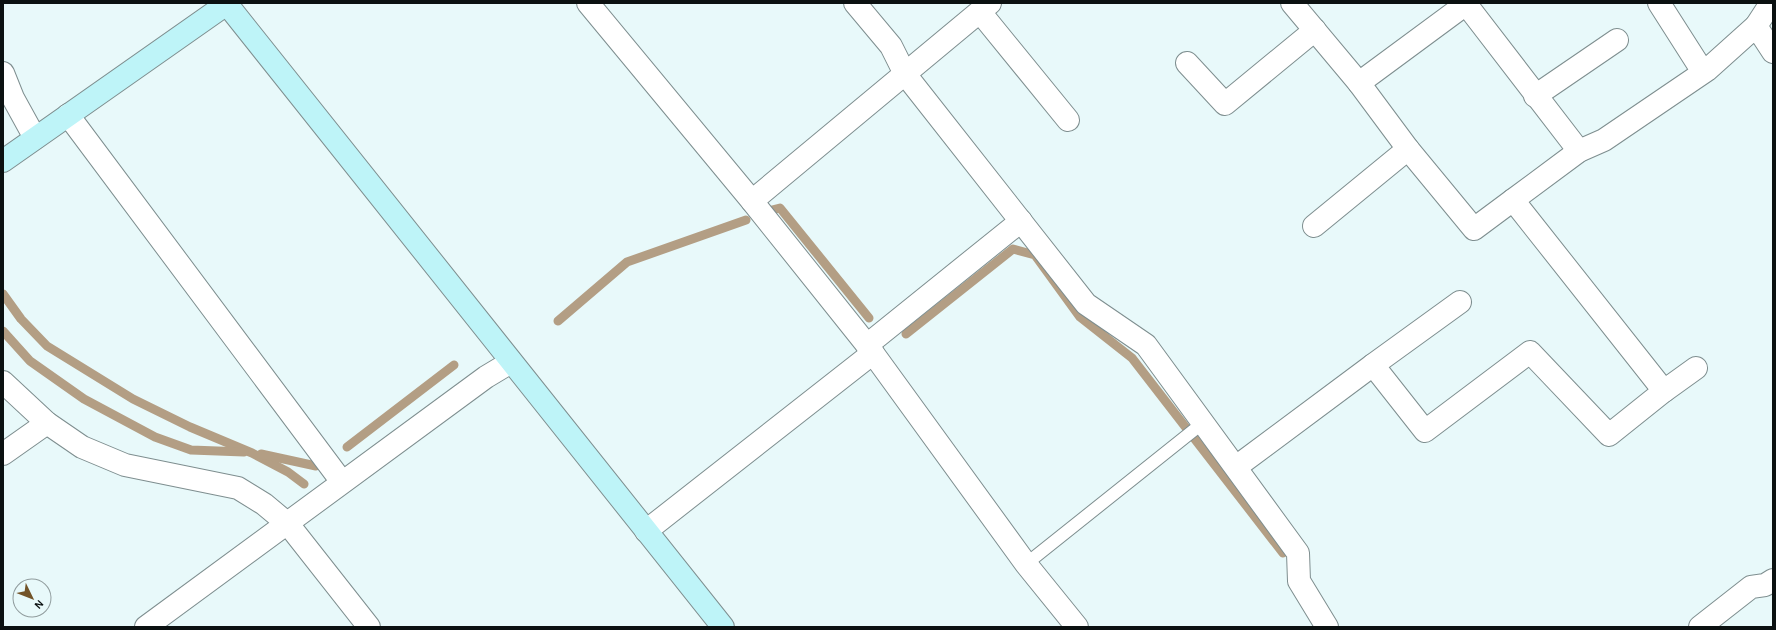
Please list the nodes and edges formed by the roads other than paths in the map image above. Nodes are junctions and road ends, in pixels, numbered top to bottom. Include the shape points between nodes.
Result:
1 (227, 3) edge
2 (588, 3) edge
3 (855, 3) edge
4 (1292, 3) edge
5 (1659, 3) edge
6 (1771, 3) edge
7 (1465, 4) edge
8 (985, 7) edge
9 (1756, 26) junction
10 (1316, 30) junction
11 (1617, 40) dead end
12 (1773, 52) edge
13 (1187, 63) dead end
14 (1703, 72) junction
15 (3, 74) edge
16 (905, 74) junction
17 (1359, 83) junction
18 (1535, 96) junction
19 (68, 115) junction
20 (1068, 120) dead end
21 (35, 138) junction
22 (1408, 149) junction
23 (1579, 151) junction
24 (3, 161) edge
25 (1513, 200) junction
26 (752, 201) junction
27 (1020, 221) junction
28 (1314, 226) dead end
29 (1460, 302) dead end
30 (870, 349) junction
31 (511, 362) junction
32 (1373, 364) junction
33 (1696, 368) dead end
34 (3, 382) edge
35 (1664, 391) junction
36 (47, 423) junction
37 (1201, 425) junction
38 (3, 454) edge
39 (1236, 467) junction
40 (342, 482) junction
41 (288, 524) junction
42 (646, 531) junction
43 (1026, 564) junction
44 (1773, 580) edge
45 (146, 627) edge
46 (369, 627) edge
47 (723, 627) edge
48 (1077, 627) edge
49 (1327, 627) edge
50 (1700, 627) edge

1 - 19 street
1 - 31 street
2 - 26 street
3 - 16 street via 891,46
4 - 10 street
5 - 14 street
6 - 9 street
7 - 17 street
7 - 18 street
8 - 16 street
8 - 20 street
9 - 12 street
9 - 14 street
10 - 13 street via 1225,104
10 - 17 street
11 - 18 street
14 - 23 street via 1604,140
15 - 21 street
16 - 26 street
16 - 27 street
17 - 22 street
18 - 23 street
19 - 21 street
19 - 40 street
21 - 24 street
22 - 25 street via 1474,229
22 - 28 street
23 - 25 street
25 - 35 street
26 - 30 street
27 - 30 street
27 - 37 street via 1086,304 1146,345
29 - 32 street
30 - 42 street
30 - 43 street
31 - 40 street via 486,377
31 - 42 street
32 - 35 street via 1425,431 1530,352 1609,436
32 - 39 street
33 - 35 street
34 - 36 street
36 - 38 street
36 - 41 street via 82,447 125,465 238,488 264,504
37 - 39 street
37 - 43 lane
39 - 49 street via 1298,553 1299,581
40 - 41 street
41 - 45 street
41 - 46 street
42 - 47 street
43 - 48 street
44 - 50 street via 1765,585 1751,587

